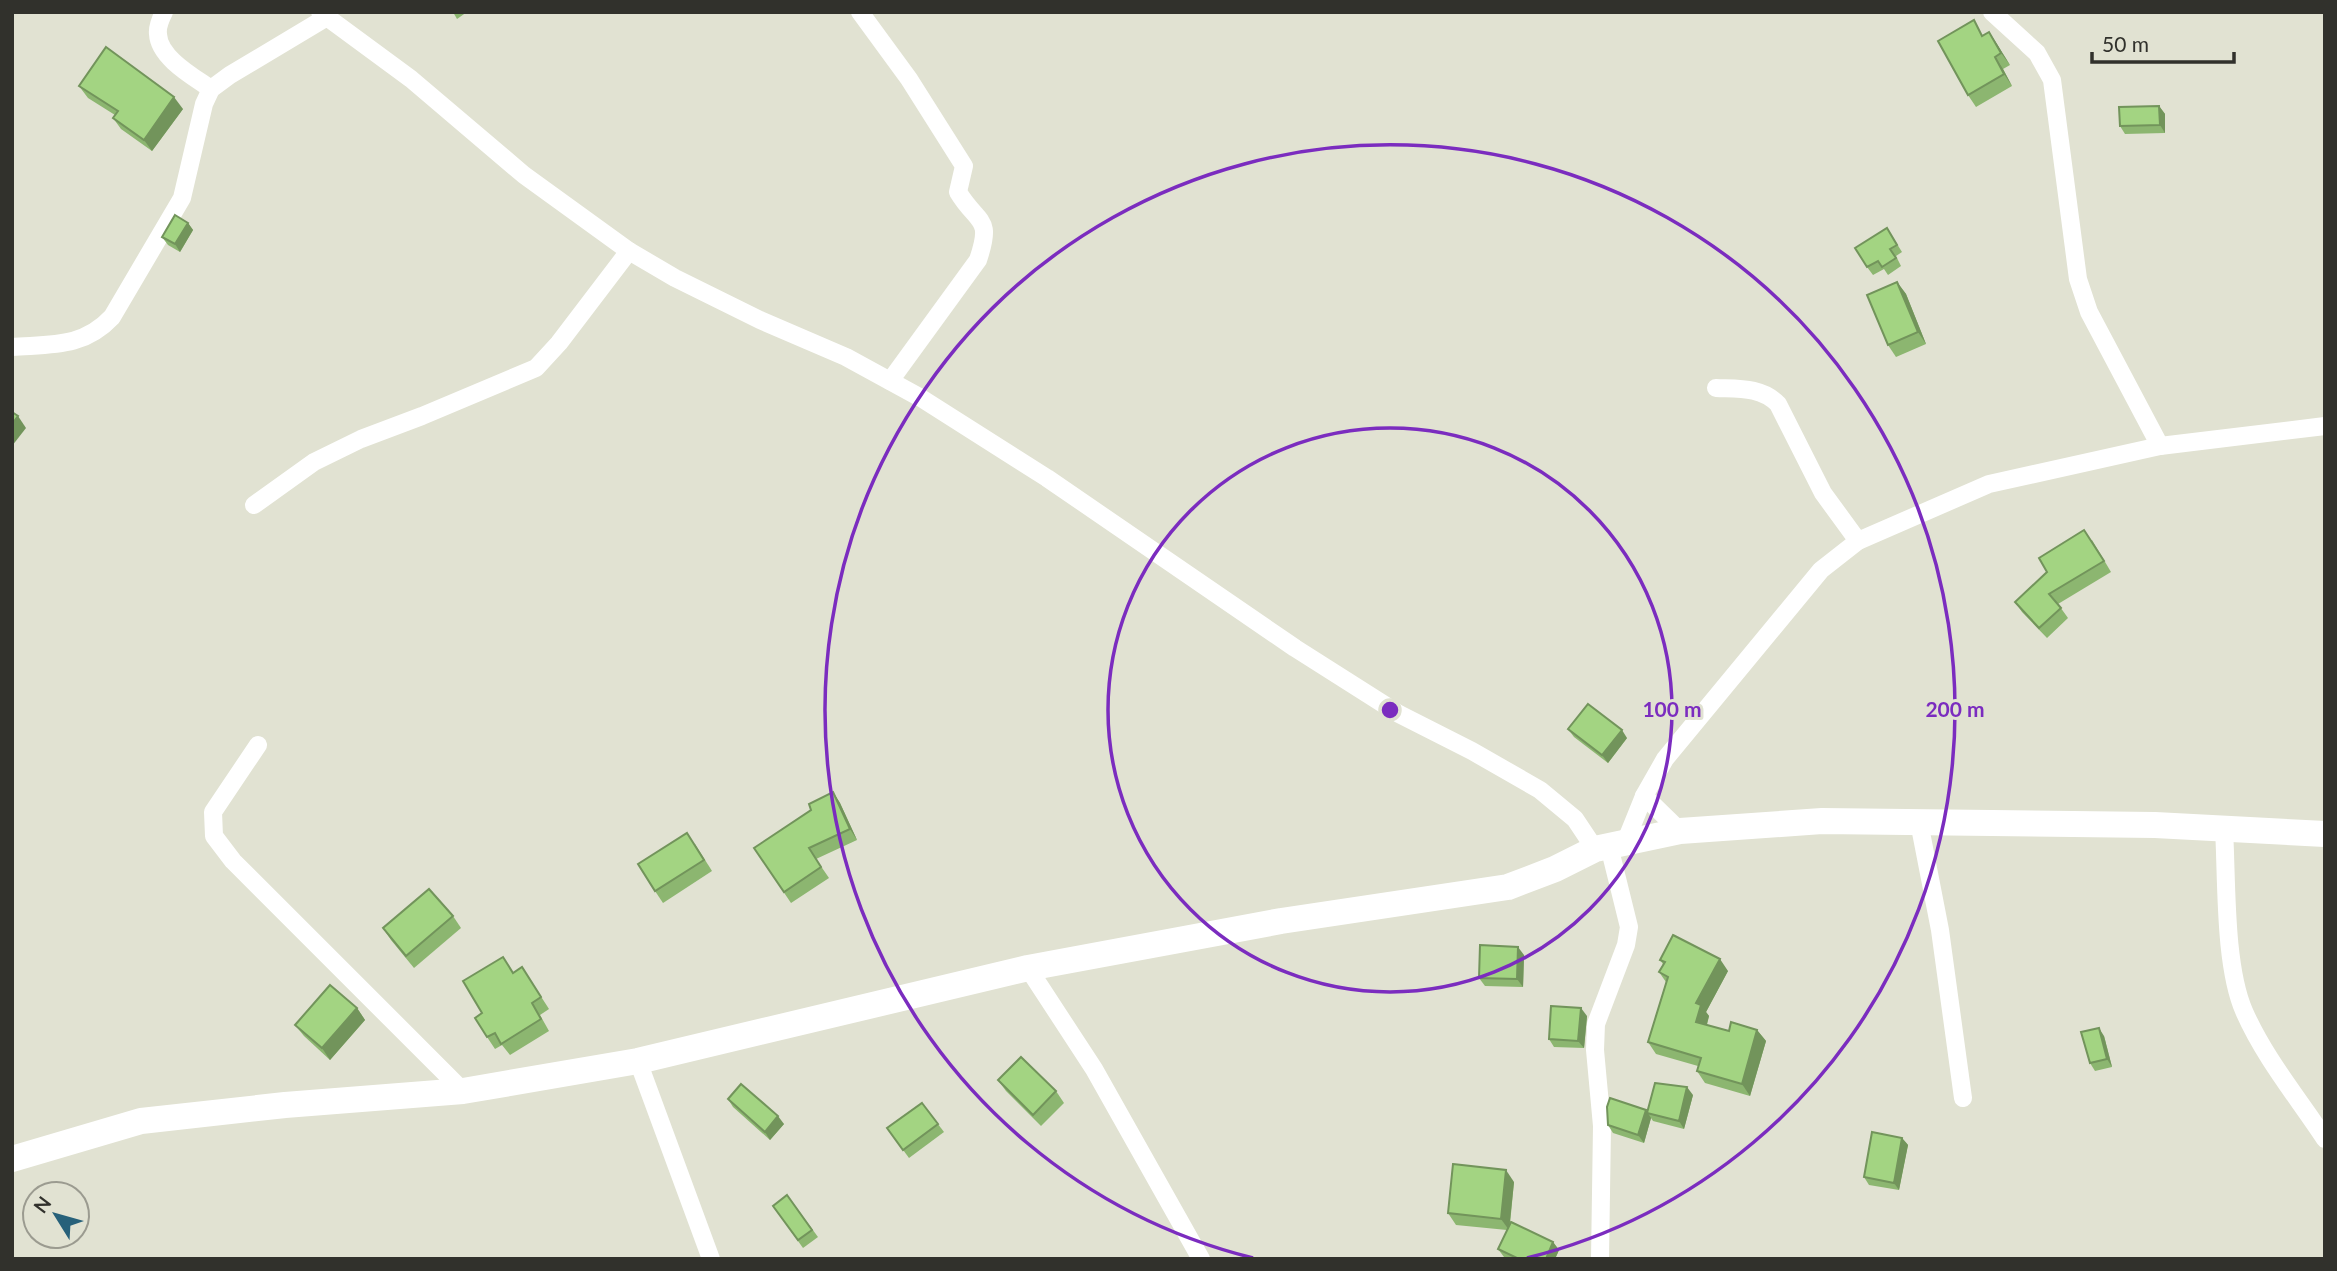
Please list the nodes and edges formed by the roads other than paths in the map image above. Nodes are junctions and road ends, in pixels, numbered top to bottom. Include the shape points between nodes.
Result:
1 (164, 12) edge
2 (860, 12) edge
3 (1992, 12) edge
4 (323, 15) edge
5 (211, 89) junction
6 (629, 251) junction
7 (12, 347) edge
8 (890, 381) junction
9 (1716, 388) dead end
10 (2325, 426) edge
11 (2160, 446) junction
12 (254, 505) dead end
13 (1857, 541) junction
14 (258, 745) dead end
15 (1644, 796) junction
16 (1919, 822) junction
17 (2224, 829) junction
18 (1680, 831) junction
19 (2325, 834) edge
20 (1610, 846) junction
21 (1028, 968) junction
22 (638, 1061) junction
23 (463, 1091) junction
24 (1964, 1098) dead end
25 (2325, 1139) edge
26 (12, 1159) edge
27 (711, 1259) edge
28 (1201, 1259) edge
29 (1600, 1259) edge

1 - 5 street via 157,32 160,45 179,67
2 - 8 street via 964,166 958,192 981,220 986,238 978,260
3 - 11 street via 2037,53 2052,80 2078,279 2089,312
4 - 5 street
4 - 6 street via 411,79 524,175
5 - 7 street via 182,198 112,317 98,332 75,342
6 - 8 street via 675,278
6 - 12 street via 536,368 361,439 314,462
8 - 20 street via 1047,478 1399,714 1540,790
9 - 13 street via 1768,393 1823,493
10 - 11 street
11 - 13 street via 1989,484
13 - 15 street via 1821,570 1665,759
14 - 23 street via 213,812 214,836 233,861
15 - 18 street
15 - 20 street
16 - 17 street
16 - 18 street via 1822,821
16 - 24 street
17 - 19 street
17 - 25 street via 2232,966 2244,1010
18 - 20 street
20 - 21 street via 1508,887 1281,921
20 - 29 street via 1629,927 1596,1024 1602,1126
21 - 22 street
21 - 28 street via 1094,1069
22 - 23 street
22 - 27 street
23 - 26 street via 141,1121

